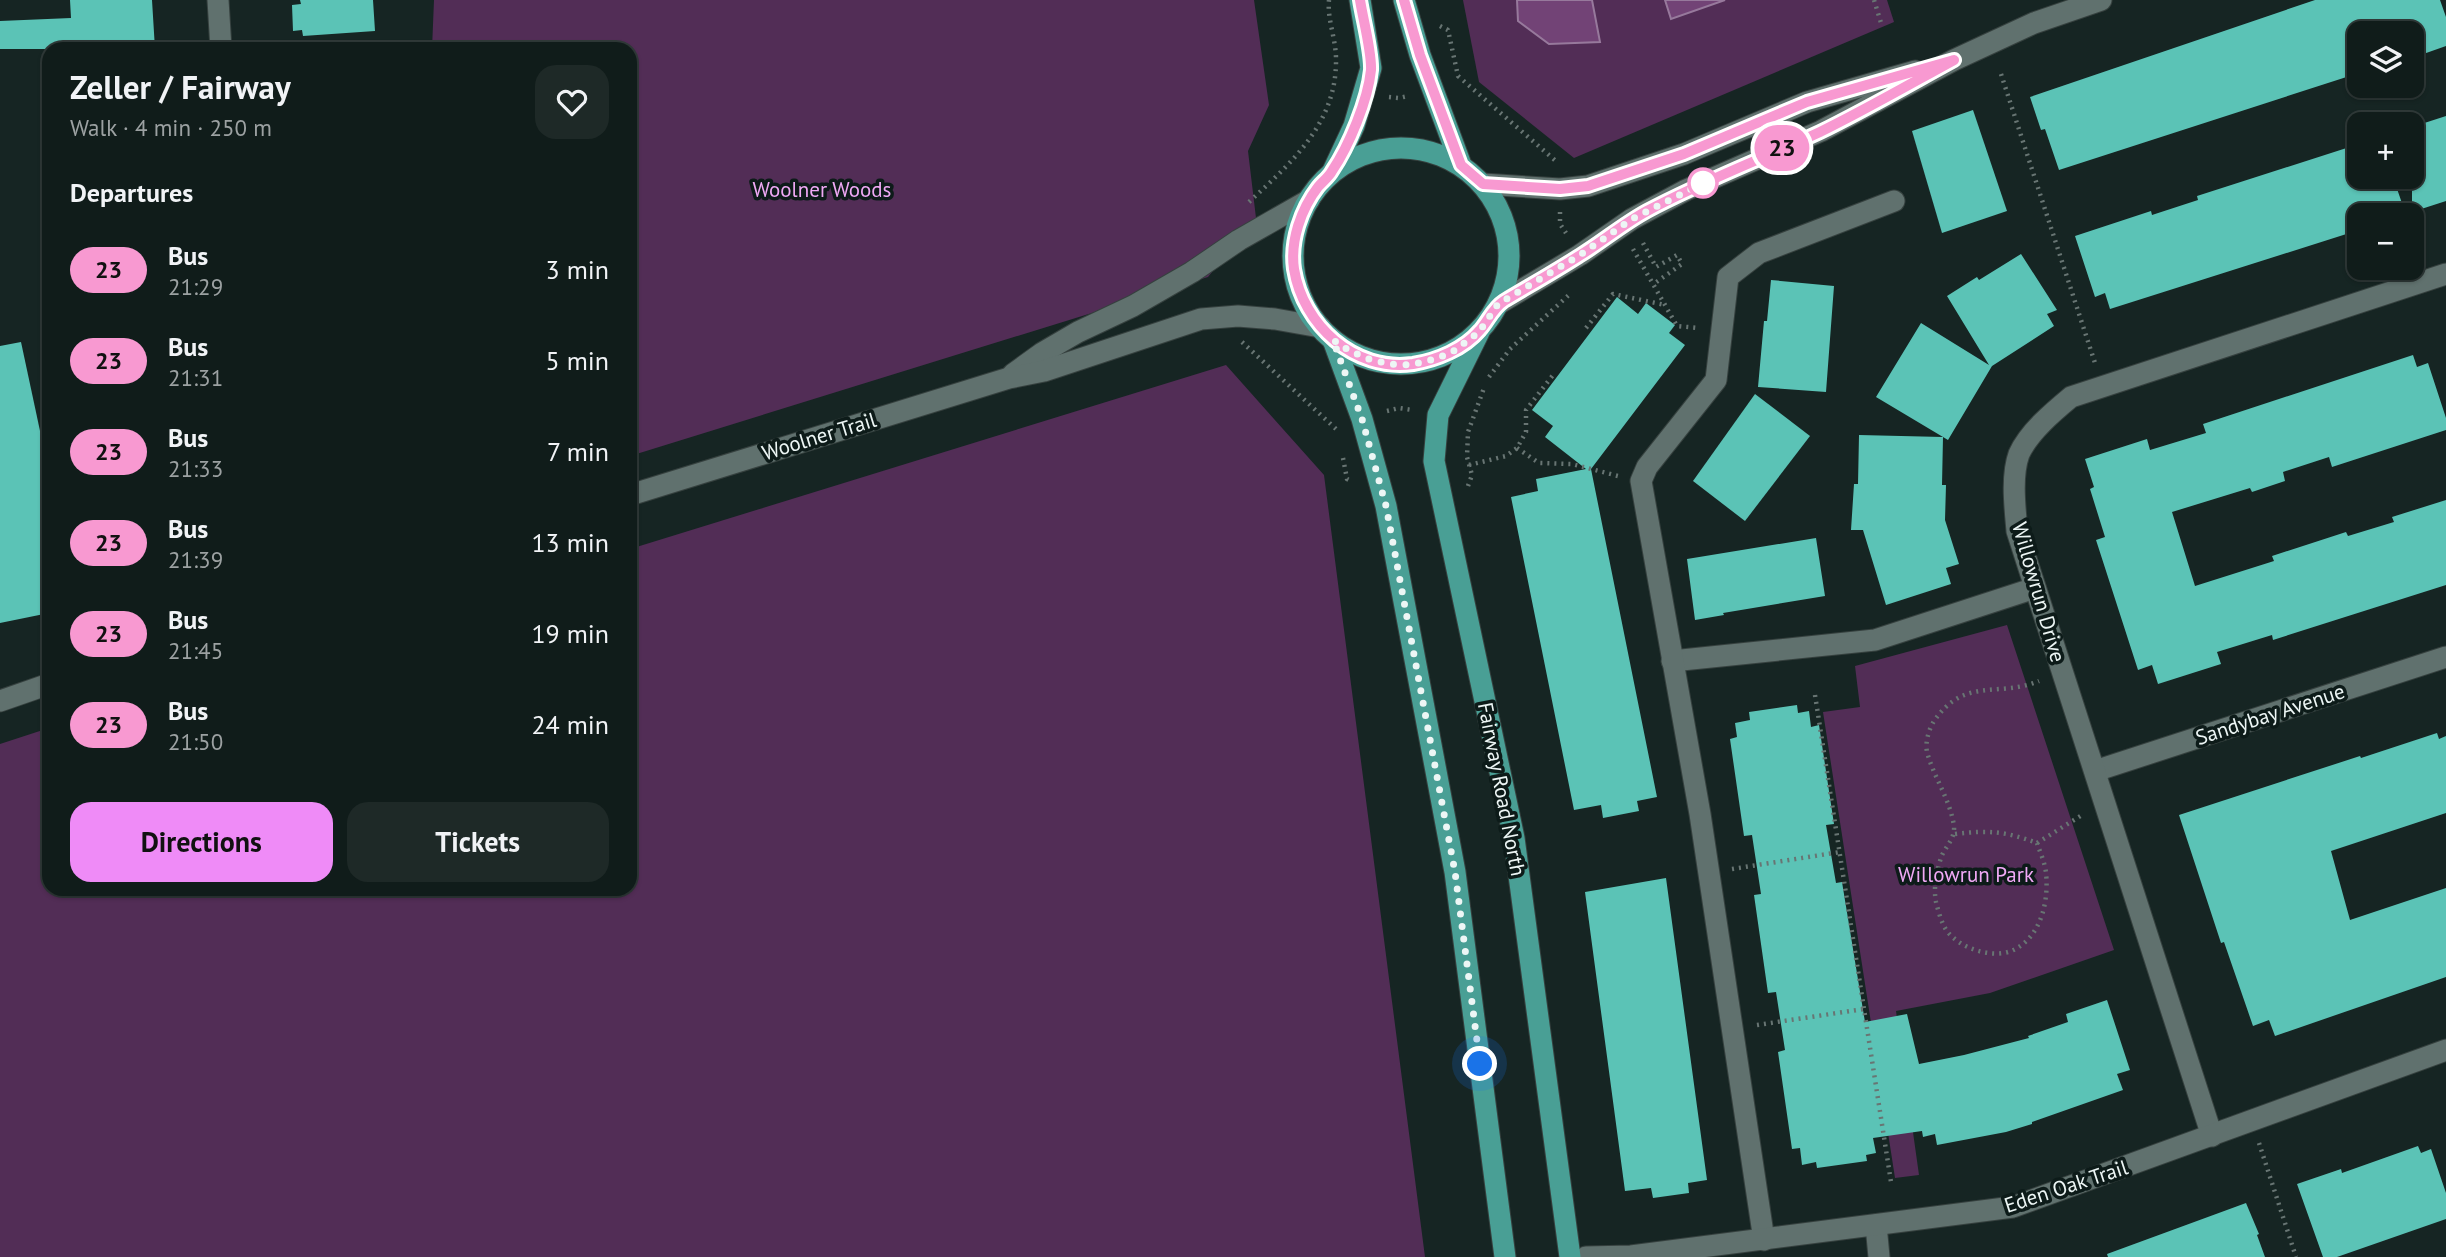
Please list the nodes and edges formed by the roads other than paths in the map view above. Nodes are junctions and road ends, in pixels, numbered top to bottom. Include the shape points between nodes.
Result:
1 (218, 0) edge
2 (1360, 0) edge
3 (1404, 0) edge
4 (2101, 0) edge
5 (221, 42) edge
6 (1954, 60) junction
7 (1461, 165) junction
8 (1332, 173) junction
9 (1483, 184) junction
10 (1309, 200) junction
11 (1894, 201) dead end
12 (2446, 274) edge
13 (1498, 304) junction
14 (1479, 332) junction
15 (1326, 334) junction
16 (1009, 378) junction
17 (637, 493) edge
18 (2035, 588) junction
19 (2446, 657) edge
20 (1672, 661) junction
21 (42, 686) edge
22 (0, 701) edge
23 (2095, 771) junction
24 (2446, 1050) edge
25 (2212, 1136) junction
26 (1877, 1225) junction
27 (1764, 1240) junction
28 (1505, 1257) edge
29 (1570, 1257) edge
30 (1586, 1257) edge
31 (1879, 1257) edge

1 - 5 street
2 - 8 main road via 1371,68 1354,127
3 - 7 main road
4 - 6 street via 2034,23
6 - 9 street via 1807,102 1684,154 1588,186 1560,189
6 - 13 street via 1821,131 1686,190
7 - 8 main road via 1437,153 1408,147 1376,150
7 - 9 main road
8 - 10 main road
9 - 13 main road via 1505,223 1510,257
10 - 15 main road via 1297,228 1293,265 1308,310
10 - 16 street, Woolner Trail via 1133,306 1042,353
11 - 20 street via 1759,253 1728,277 1716,380 1647,467 1642,481
12 - 18 street, Willowrun Drive via 2071,397 2042,421 2020,454 2014,491 2017,531
13 - 14 main road
14 - 15 main road via 1451,353 1410,365 1369,359
14 - 29 main road, Fairway Road North via 1438,415 1434,461 1514,838
15 - 16 street, Woolner Trail via 1275,319 1201,319 1044,371
15 - 28 main road via 1362,419 1386,506 1450,845
16 - 17 street, Woolner Trail
18 - 20 street via 1875,640
18 - 23 street, Willowrun Drive
19 - 23 street, Sandybay Avenue
20 - 27 street via 1700,814
21 - 22 street
23 - 25 street, Willowrun Drive
24 - 25 street, Eden Oak Trail
25 - 26 street, Eden Oak Trail via 2013,1207
26 - 27 street, Eden Oak Trail
26 - 31 street
27 - 30 street, Eden Oak Trail

